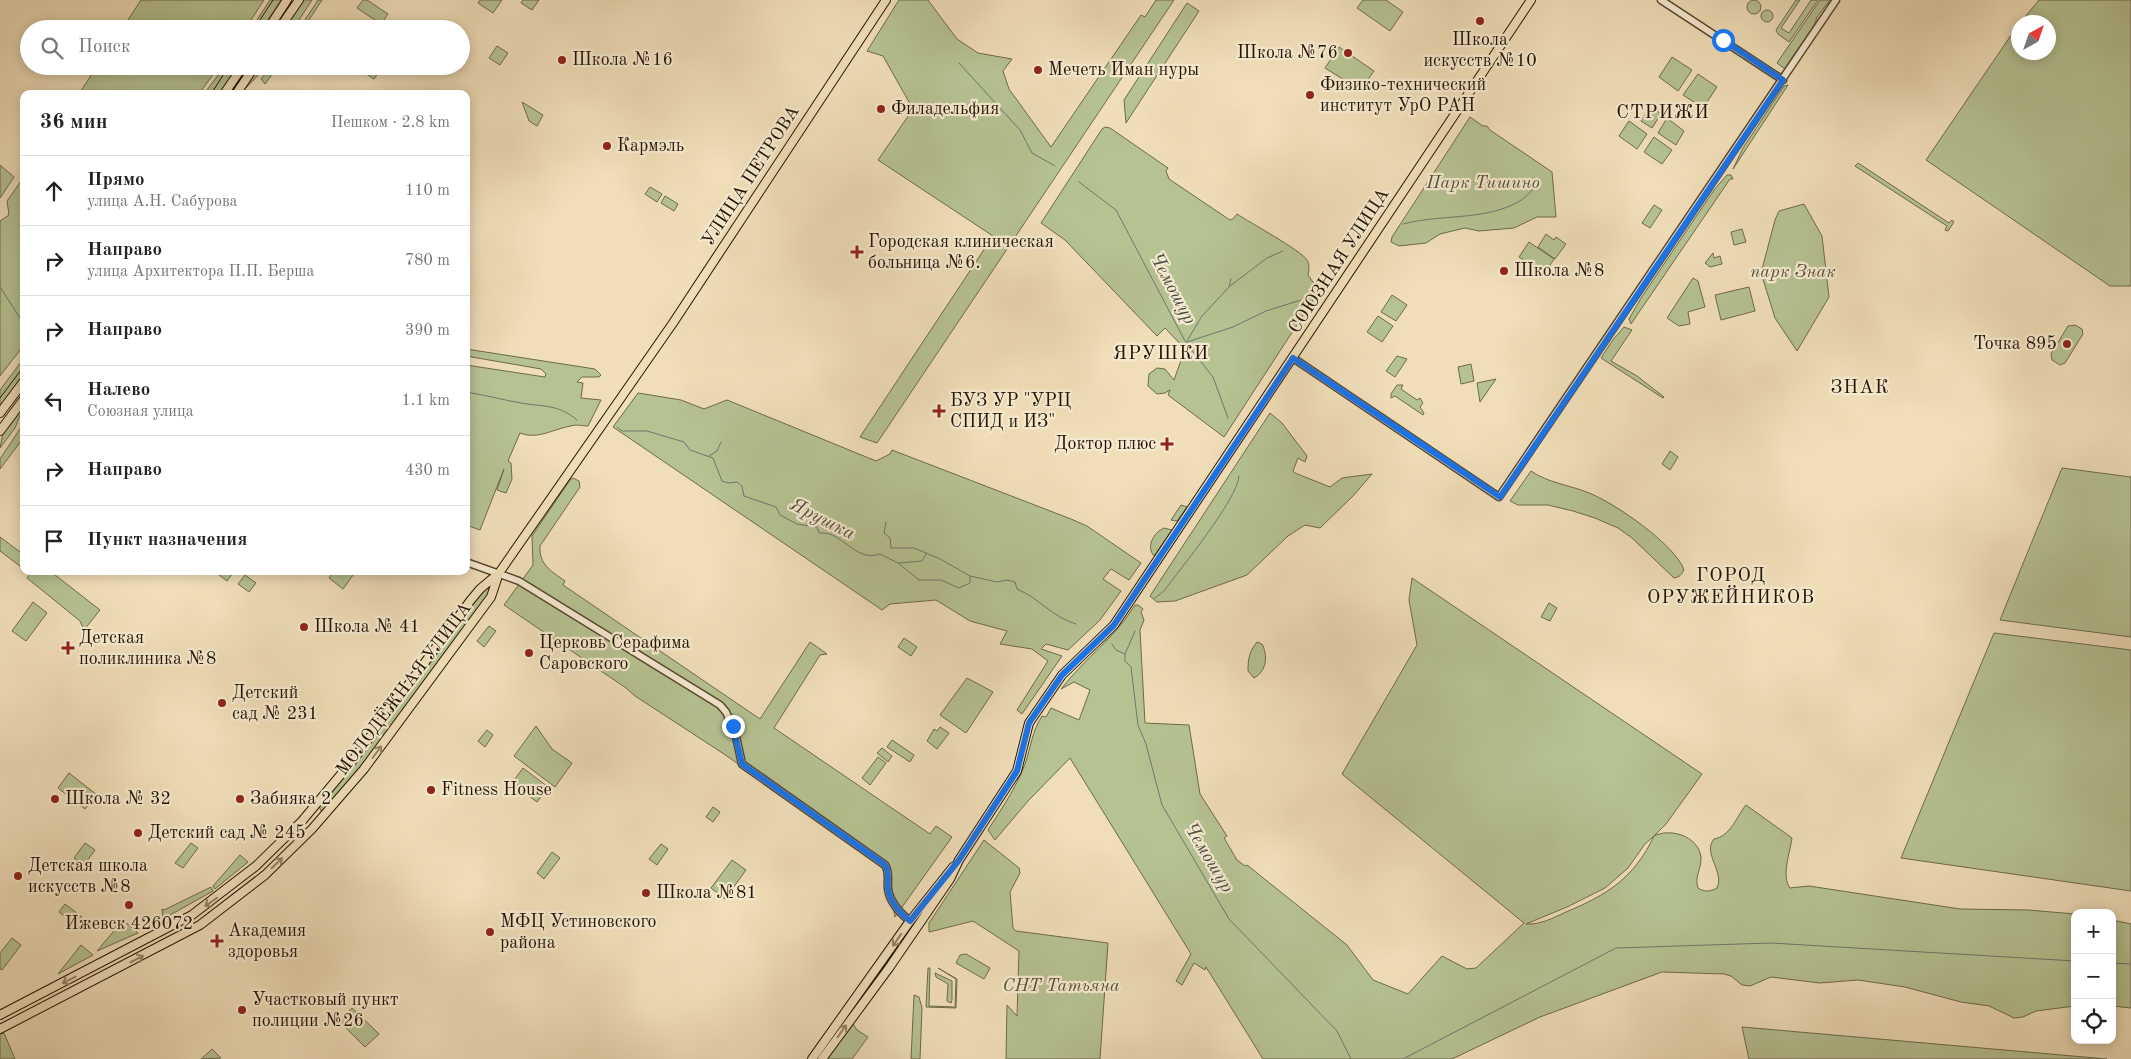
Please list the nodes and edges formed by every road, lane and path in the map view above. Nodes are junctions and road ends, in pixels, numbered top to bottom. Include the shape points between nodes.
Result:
1 (287, 0) edge
2 (298, 0) edge
3 (886, 0) edge
4 (1531, 0) edge
5 (1661, 0) edge
6 (1836, 0) edge
7 (274, 20) edge
8 (285, 20) edge
9 (237, 75) edge
10 (248, 75) edge
11 (1783, 80) junction
12 (227, 90) edge
13 (239, 90) edge
14 (1293, 358) junction
15 (640, 370) joint
16 (20, 386) edge
17 (20, 404) edge
18 (0, 414) edge
19 (0, 431) edge
20 (470, 563) edge
21 (498, 573) junction
22 (302, 821) junction
23 (312, 829) junction
24 (948, 877) junction
25 (910, 921) junction
26 (0, 1015) edge
27 (0, 1029) edge
28 (812, 1059) edge
29 (822, 1059) edge

1 - 7 main road
2 - 8 main road
3 - 15 main road, УЛИЦА ПЕТРОВА
4 - 14 main road, СОЮЗНАЯ УЛИЦА
5 - 11 street
6 - 11 street
9 - 12 main road
10 - 13 main road
11 - 14 street via 1500,497
14 - 24 main road, СОЮЗНАЯ УЛИЦА via 1114,625 1062,675 1029,723 1017,771
15 - 21 main road, МОЛОДЁЖНАЯ УЛИЦА
16 - 18 main road
17 - 19 main road
20 - 21 street
21 - 22 main road, МОЛОДЁЖНАЯ УЛИЦА via 475,595 353,760
23 -> 21 main road, МОЛОДЁЖНАЯ УЛИЦА via 364,769 491,597
21 - 25 street via 526,585 720,706 736,732 742,764 885,865 888,890 894,904
22 - 23 main road
22 -> 26 main road, МОЛОДЁЖНАЯ УЛИЦА via 256,866 192,915
27 -> 23 main road, МОЛОДЁЖНАЯ УЛИЦА via 200,926 265,875
24 - 25 main road, СОЮЗНАЯ УЛИЦА
29 -> 24 main road, СОЮЗНАЯ УЛИЦА via 889,968
25 -> 28 main road, СОЮЗНАЯ УЛИЦА

